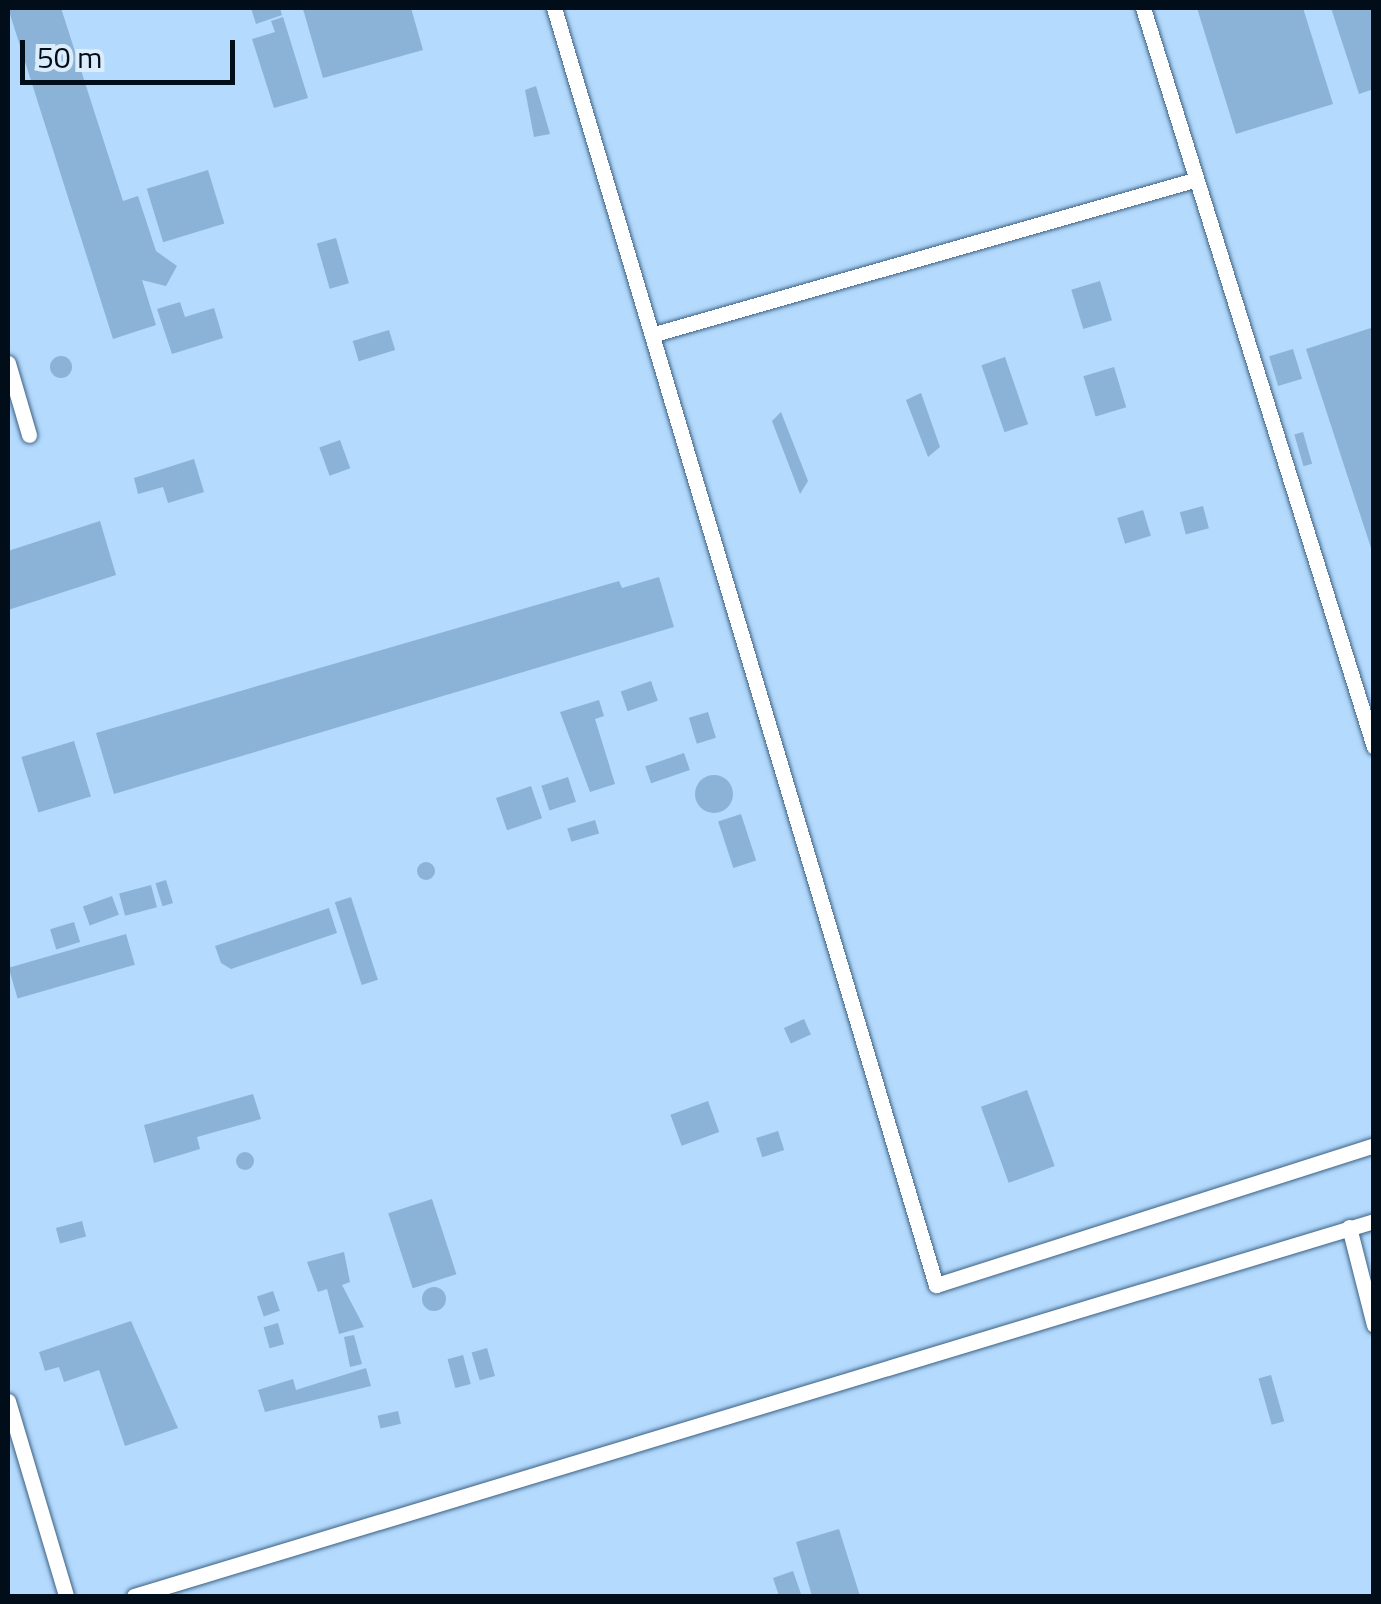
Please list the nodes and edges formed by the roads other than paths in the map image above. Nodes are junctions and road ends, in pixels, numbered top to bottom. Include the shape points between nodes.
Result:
1 (554, 8) edge
2 (1143, 8) edge
3 (1194, 180) junction
4 (658, 333) junction
5 (8, 363) edge
6 (29, 435) dead end
7 (1374, 747) edge
8 (1374, 1145) edge
9 (1374, 1222) edge
10 (1349, 1228) junction
11 (1374, 1325) edge
12 (8, 1401) edge
13 (66, 1596) edge
14 (134, 1596) edge

1 - 4 lane
2 - 3 lane
3 - 4 lane
3 - 7 lane
4 - 8 lane via 936,1285
5 - 6 lane
9 - 10 lane
10 - 11 lane
10 - 14 lane
12 - 13 lane

